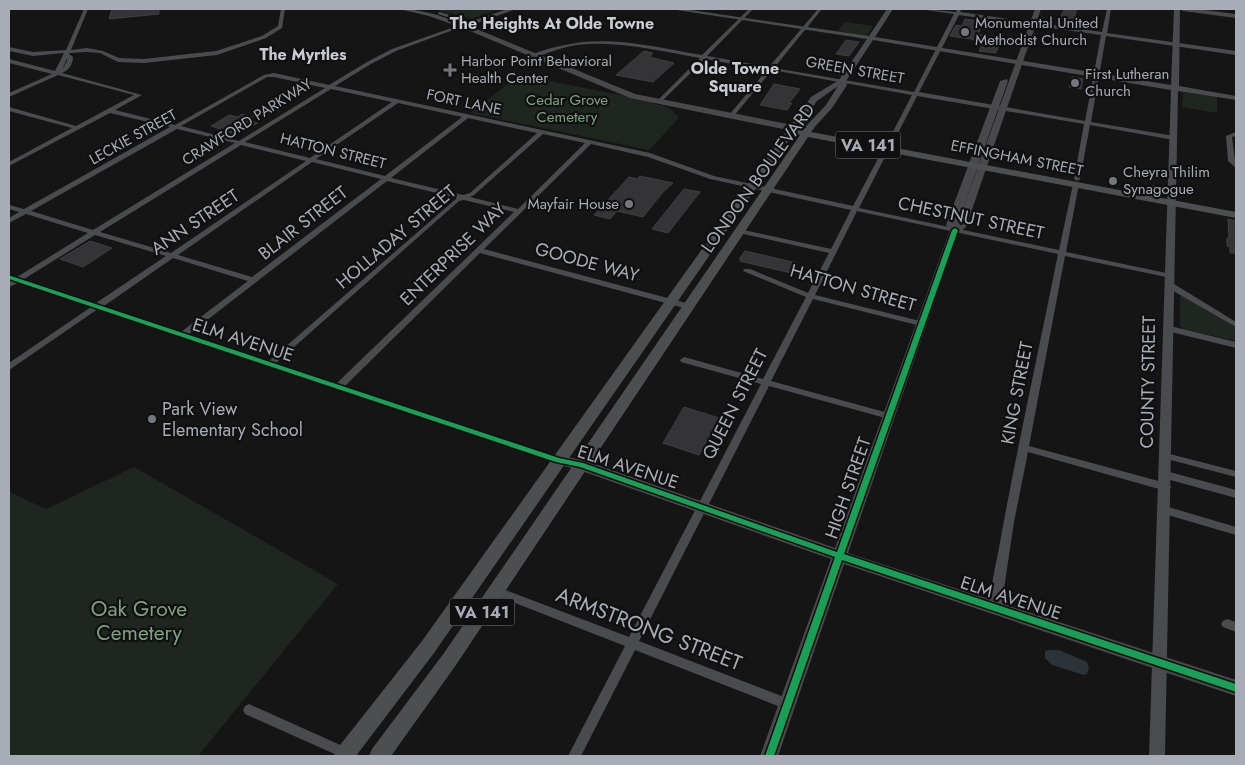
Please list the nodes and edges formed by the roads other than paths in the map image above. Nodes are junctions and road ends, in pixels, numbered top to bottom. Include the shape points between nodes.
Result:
1 (86, 9) edge
2 (283, 9) edge
3 (401, 9) edge
4 (420, 9) edge
5 (513, 9) edge
6 (673, 9) edge
7 (683, 9) edge
8 (751, 9) edge
9 (820, 9) edge
10 (890, 9) edge
11 (926, 9) edge
12 (1031, 9) edge
13 (1038, 9) edge
14 (1109, 9) edge
15 (1177, 9) edge
16 (1183, 9) edge
17 (958, 11) edge
18 (1236, 16) edge
19 (741, 19) junction
20 (471, 23) junction
21 (1029, 24) junction
22 (462, 26) junction
23 (803, 29) junction
24 (1104, 34) junction
25 (869, 39) junction
26 (1176, 44) junction
27 (9, 50) edge
28 (938, 50) junction
29 (542, 52) junction
30 (67, 53) junction
31 (1236, 53) edge
32 (533, 56) junction
33 (704, 57) junction
34 (9, 61) edge
35 (1016, 62) junction
36 (771, 69) junction
37 (56, 74) junction
38 (271, 75) joint
39 (1096, 75) junction
40 (842, 81) junction
41 (330, 86) junction
42 (1175, 88) junction
43 (916, 94) junction
44 (9, 95) edge
45 (1236, 98) edge
46 (397, 101) junction
47 (660, 101) junction
48 (994, 107) junction
49 (1004, 108) junction
50 (9, 110) edge
51 (111, 111) junction
52 (467, 116) junction
53 (731, 116) junction
54 (1087, 123) junction
55 (176, 127) junction
56 (77, 128) junction
57 (793, 128) junction
58 (806, 131) junction
59 (542, 132) junction
60 (1236, 134) edge
61 (1174, 138) junction
62 (590, 142) junction
63 (240, 143) junction
64 (888, 146) junction
65 (311, 160) junction
66 (979, 163) junction
67 (9, 164) edge
68 (1236, 166) edge
69 (386, 178) junction
70 (1076, 182) junction
71 (750, 186) junction
72 (766, 190) junction
73 (464, 198) junction
74 (1173, 200) junction
75 (9, 206) edge
76 (855, 209) junction
77 (1236, 209) edge
78 (519, 211) junction
79 (26, 212) junction
80 (1236, 214) edge
81 (9, 221) edge
82 (955, 230) junction
83 (739, 231) junction
84 (94, 232) junction
85 (478, 250) junction
86 (833, 252) junction
87 (1063, 253) junction
88 (172, 255) junction
89 (747, 271) dead end
90 (13, 278) edge
91 (254, 280) junction
92 (1171, 281) junction
93 (9, 285) edge
94 (810, 296) junction
95 (670, 301) junction
96 (97, 306) junction
97 (687, 306) junction
98 (921, 324) junction
99 (1236, 325) edge
100 (1170, 329) junction
101 (182, 335) junction
102 (1236, 345) edge
103 (684, 360) dead end
104 (270, 364) junction
105 (9, 367) edge
106 (766, 382) junction
107 (338, 387) junction
108 (889, 416) junction
109 (1024, 448) junction
110 (1166, 456) junction
111 (558, 460) junction
112 (581, 465) junction
113 (1166, 474) junction
114 (1236, 474) edge
115 (1166, 487) junction
116 (1236, 494) edge
117 (701, 507) junction
118 (1165, 510) junction
119 (1236, 531) edge
120 (840, 556) junction
121 (496, 591) junction
122 (995, 609) junction
123 (630, 644) junction
124 (1161, 663) junction
125 (1236, 688) edge
126 (788, 704) junction
127 (249, 710) dead end
128 (348, 755) edge
129 (379, 756) edge
130 (574, 756) edge
131 (769, 756) edge
132 (1157, 756) edge

1 - 30 street
2 - 30 street via 282,22 276,30 217,53 127,62 94,50
3 - 22 street, EFFINGHAM STREET
4 - 20 street, EFFINGHAM STREET
5 - 20 main road, CRAWFORD PARKWAY
6 - 7 street
7 - 19 street via 689,13
8 - 19 street
9 - 23 street
10 - 25 street
11 - 17 street
12 - 21 main road, HIGH STREET
13 - 21 main road, HIGH STREET
14 - 24 street, KING STREET
15 - 26 street, COUNTY STREET
16 - 18 main road
17 - 21 street
17 - 28 street, QUEEN STREET
19 - 23 street
19 - 33 street
20 - 22 main road, CRAWFORD PARKWAY
20 - 29 main road, EFFINGHAM STREET
21 - 24 street
21 - 35 main road, HIGH STREET
22 - 32 main road, EFFINGHAM STREET
22 - 41 street, CRAWFORD PARKWAY via 394,50
23 - 25 street
23 - 36 street
24 - 26 street
24 - 39 street, KING STREET
25 - 28 street
25 - 40 street
26 - 31 street
26 - 42 street, COUNTY STREET
27 - 30 street via 34,54
28 - 35 street
28 - 43 street, QUEEN STREET
29 - 32 street, GREEN STREET
29 - 33 street, GREEN STREET via 602,42
29 - 47 main road, EFFINGHAM STREET
30 - 37 street via 70,61 64,70
32 - 47 main road, EFFINGHAM STREET via 616,90
33 - 36 street, GREEN STREET
33 - 47 street
34 - 37 street
35 - 39 street
35 - 48 main road, HIGH STREET
35 - 49 main road, HIGH STREET
36 - 40 street, GREEN STREET
36 - 53 street
37 - 44 street
37 - 51 street via 139,95
38 - 41 street, FORT LANE
38 - 55 street, LECKIE STREET
39 - 42 street
39 - 54 street, KING STREET
40 - 43 street, GREEN STREET
40 - 57 street, LONDON BOULEVARD via 814,99
40 - 58 street, LONDON BOULEVARD via 843,85 829,106
41 - 46 street, FORT LANE
41 - 63 street, CRAWFORD PARKWAY
42 - 45 street
42 - 61 street, COUNTY STREET
43 - 48 street, GREEN STREET
43 - 64 street, QUEEN STREET
46 - 52 street, FORT LANE
46 - 65 street, ANN STREET
47 - 53 main road, EFFINGHAM STREET
48 - 49 street, GREEN STREET
48 - 66 main road, HIGH STREET
49 - 54 street, GREEN STREET
49 - 66 main road, HIGH STREET
50 - 56 street
51 - 55 street, HATTON STREET
51 - 56 street
52 - 59 street, FORT LANE
52 - 69 street, BLAIR STREET
53 - 57 main road, EFFINGHAM STREET
54 - 61 street, GREEN STREET
54 - 70 street, KING STREET
55 - 63 street, HATTON STREET
55 - 79 street, LECKIE STREET
56 - 67 street
57 - 58 main road, EFFINGHAM STREET / VA 141
57 - 71 main road, LONDON BOULEVARD / VA 141
58 - 64 main road, EFFINGHAM STREET / VA 141
58 - 72 main road, LONDON BOULEVARD / VA 141
59 - 62 street, FORT LANE
59 - 73 street, HOLLADAY STREET
60 - 68 street via 1229,136 1231,161
61 - 74 street, COUNTY STREET
62 - 71 street, FORT LANE via 650,155 712,178
62 - 78 street, ENTERPRISE WAY
63 - 65 street, HATTON STREET
63 - 84 street, CRAWFORD PARKWAY
64 - 66 main road, EFFINGHAM STREET / VA 141
64 - 76 street, QUEEN STREET
65 - 69 street, HATTON STREET
65 - 88 street, ANN STREET
66 - 70 main road, EFFINGHAM STREET / VA 141
66 - 82 main road, HIGH STREET via 951,225
69 - 73 street, HATTON STREET
69 - 91 street, BLAIR STREET
70 - 74 main road, EFFINGHAM STREET / VA 141
70 - 87 street, KING STREET
71 - 72 street, FORT LANE
71 - 95 main road, LONDON BOULEVARD / VA 141
72 - 76 street, CHESTNUT STREET
72 - 83 main road, LONDON BOULEVARD / VA 141
73 - 78 street, HATTON STREET
73 - 104 street, HOLLADAY STREET via 457,200
74 - 77 main road, EFFINGHAM STREET / VA 141
74 - 80 main road, EFFINGHAM STREET / VA 141
74 - 92 street, COUNTY STREET
75 - 79 street
76 - 82 street, CHESTNUT STREET
76 - 86 street, QUEEN STREET
78 - 85 street, ENTERPRISE WAY
79 - 81 street, LECKIE STREET
79 - 84 street
82 - 87 street, CHESTNUT STREET
82 - 98 main road, HIGH STREET
83 - 86 street
83 - 97 main road, LONDON BOULEVARD / VA 141
84 - 88 street
84 - 90 street, CRAWFORD PARKWAY
85 - 95 street, GOODE WAY
85 - 107 street, ENTERPRISE WAY
86 - 94 street, QUEEN STREET
87 - 92 street, CHESTNUT STREET
87 - 109 street, KING STREET
88 - 91 street
88 - 96 street, ANN STREET
89 - 94 street, HATTON STREET
90 - 93 street, CRAWFORD PARKWAY
90 - 96 street, ELM AVENUE
91 - 101 street, BLAIR STREET
92 - 99 street, CHESTNUT STREET
92 - 100 street, COUNTY STREET
94 - 98 street, HATTON STREET
94 - 106 street, QUEEN STREET
95 - 97 street, GOODE WAY
95 - 111 main road, LONDON BOULEVARD / VA 141
96 - 101 street, ELM AVENUE
96 - 105 street, ANN STREET
97 - 112 main road, LONDON BOULEVARD / VA 141
98 - 108 main road, HIGH STREET
100 - 102 street
100 - 110 street, COUNTY STREET
101 - 104 street, ELM AVENUE
103 - 106 street
104 - 107 street, ELM AVENUE
106 - 108 street
106 - 117 street, QUEEN STREET
107 - 111 street, ELM AVENUE
108 - 120 main road, HIGH STREET
109 - 115 street
109 - 122 street, KING STREET
110 - 113 street, COUNTY STREET
110 - 114 street
111 - 112 main road, ELM AVENUE
111 - 128 main road, LONDON BOULEVARD / VA 141 via 428,647
112 - 117 main road, ELM AVENUE
112 - 121 main road, LONDON BOULEVARD / VA 141
113 - 115 street, COUNTY STREET
113 - 116 street
115 - 118 street, COUNTY STREET
117 - 120 main road, ELM AVENUE
117 - 123 street, QUEEN STREET
118 - 119 street
118 - 124 street, COUNTY STREET
120 - 122 main road, ELM AVENUE
120 - 126 main road, HIGH STREET
121 - 123 street, ARMSTRONG STREET
121 - 129 main road, LONDON BOULEVARD / VA 141
122 - 124 main road, ELM AVENUE
123 - 126 street, ARMSTRONG STREET
123 - 130 street, QUEEN STREET
124 - 125 main road, ELM AVENUE
124 - 132 street, COUNTY STREET
126 - 131 main road, HIGH STREET
127 - 128 street

